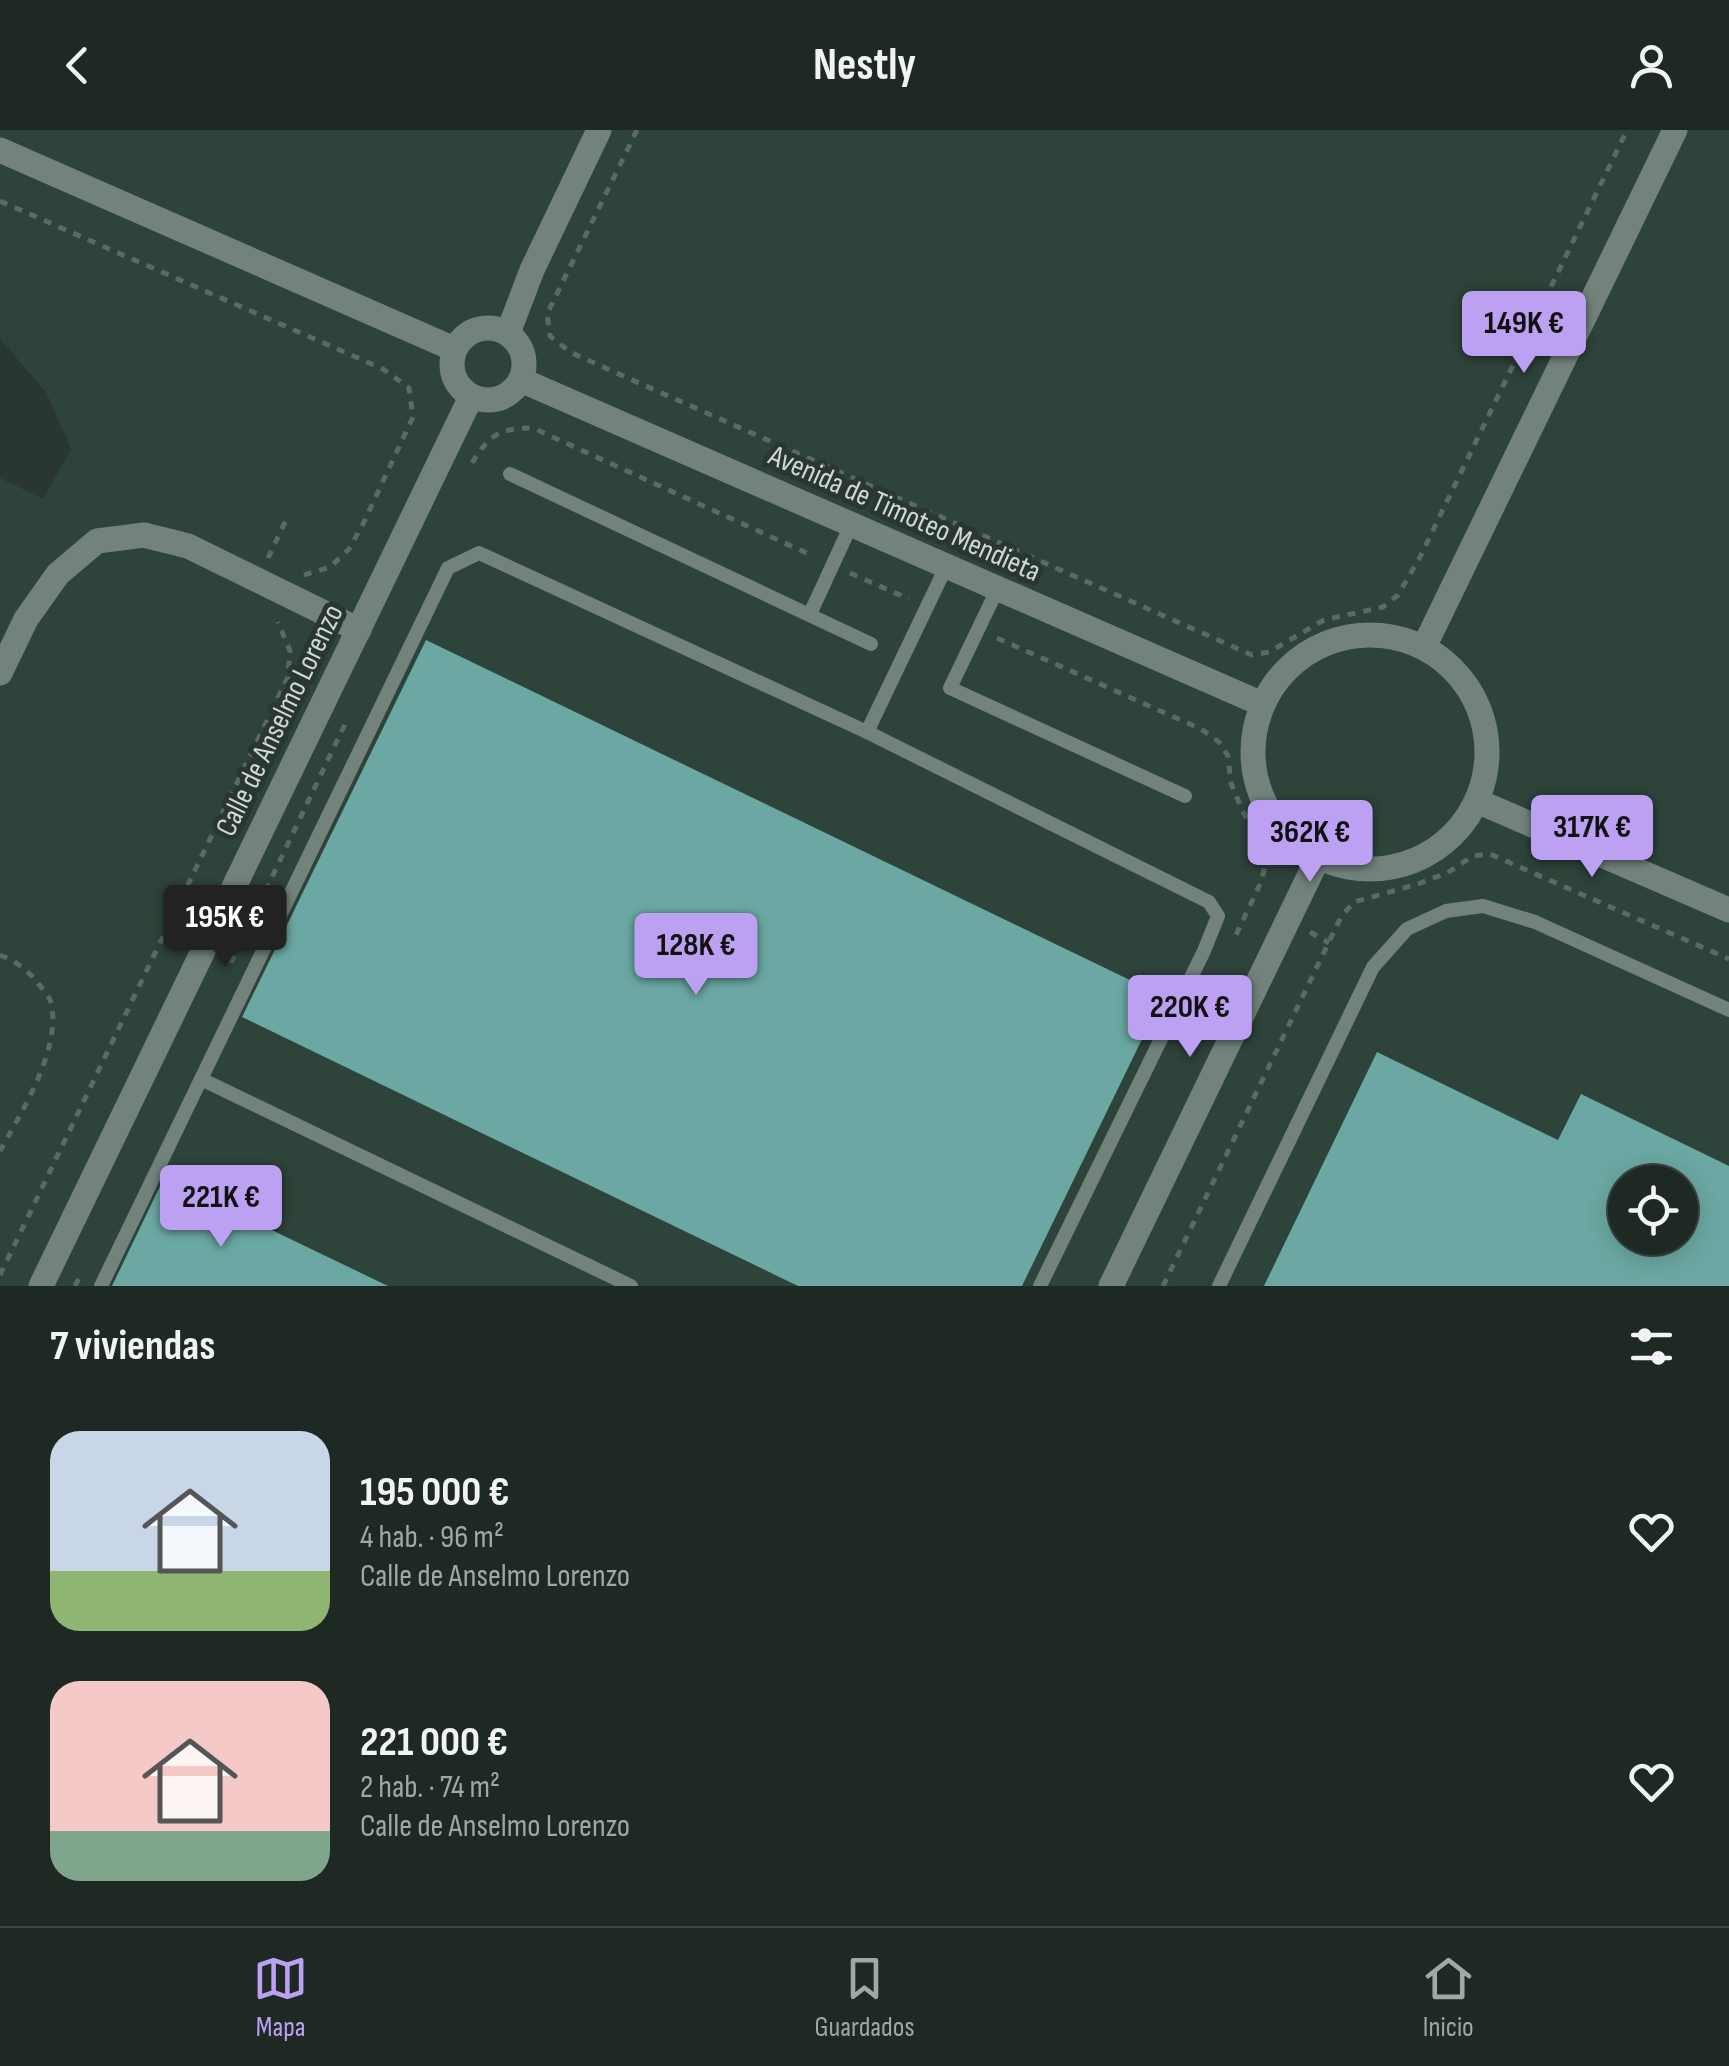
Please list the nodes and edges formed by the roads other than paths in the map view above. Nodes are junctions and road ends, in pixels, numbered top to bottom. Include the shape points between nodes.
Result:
1 (599, 130) edge
2 (1675, 130) edge
3 (0, 150) edge
4 (508, 333) junction
5 (454, 349) junction
6 (522, 380) junction
7 (470, 397) junction
8 (510, 474) dead end
9 (851, 525) junction
10 (946, 567) junction
11 (997, 590) junction
12 (810, 614) junction
13 (359, 630) junction
14 (870, 644) dead end
15 (1424, 647) junction
16 (0, 673) edge
17 (1262, 704) junction
18 (867, 732) junction
19 (1184, 796) dead end
20 (1477, 801) junction
21 (1318, 858) junction
22 (1729, 910) edge
23 (1729, 1010) edge
24 (201, 1079) junction
25 (41, 1286) edge
26 (101, 1286) edge
27 (631, 1286) edge
28 (1040, 1286) edge
29 (1111, 1286) edge
30 (1218, 1286) edge

1 - 4 street
2 - 15 street
3 - 5 street
4 - 5 street via 488,327 468,333
4 - 6 street via 523,354
5 - 7 street via 451,368
6 - 7 street via 500,399
6 - 9 street, Avenida de Timoteo Mendieta
7 - 13 street, Calle de Anselmo Lorenzo
8 - 12 lane
9 - 10 street, Avenida de Timoteo Mendieta
9 - 12 lane
10 - 11 street, Avenida de Timoteo Mendieta
10 - 18 lane
11 - 17 street, Avenida de Timoteo Mendieta
11 - 19 lane via 950,688
12 - 14 lane
13 - 16 street via 188,546 144,535 97,542 58,574
13 - 25 street, Calle de Anselmo Lorenzo
15 - 17 street via 1394,636 1331,641 1302,655
15 - 20 street via 1468,686 1481,713 1488,742
17 - 21 street via 1252,764 1259,792 1293,842
18 - 24 lane via 479,553 448,568
18 - 28 lane via 1208,902 1218,916
20 - 21 street via 1445,843 1397,867 1343,867
20 - 22 street
21 - 29 street
23 - 30 lane via 1535,922 1483,906 1446,911 1407,929 1373,968
24 - 26 lane
24 - 27 lane

